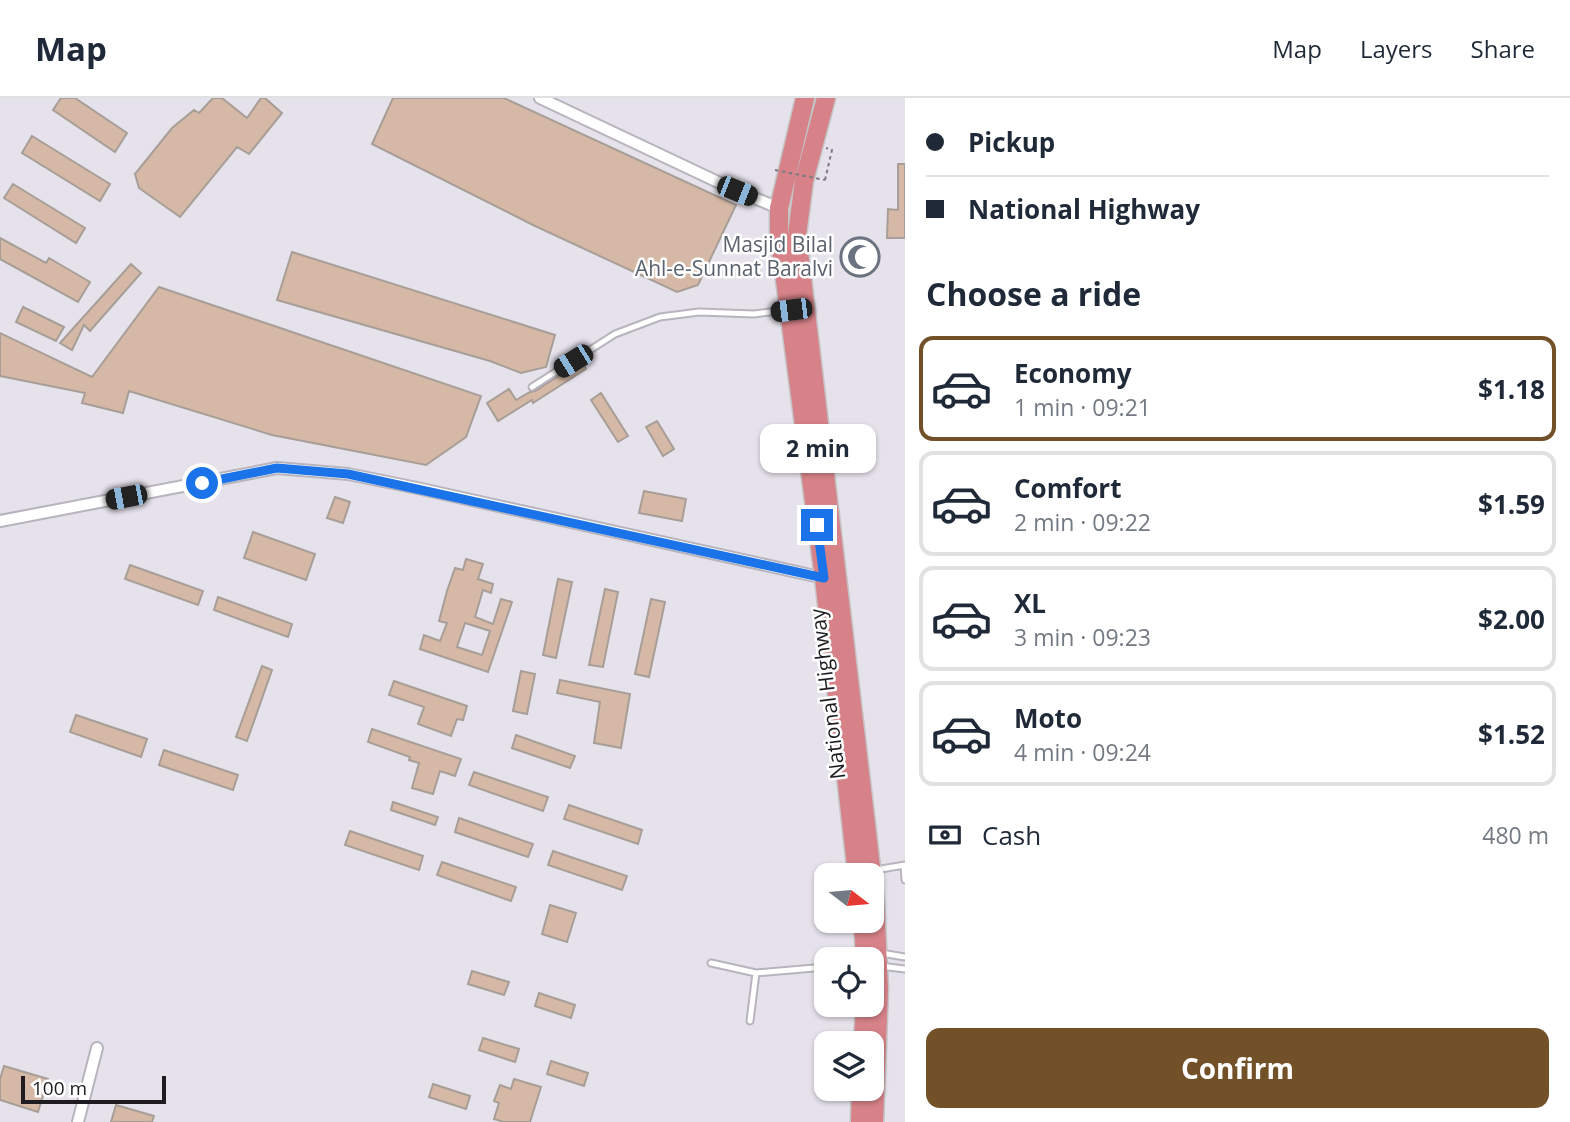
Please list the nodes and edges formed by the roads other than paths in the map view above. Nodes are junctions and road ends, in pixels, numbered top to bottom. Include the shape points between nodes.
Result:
1 (540, 98) edge
2 (805, 98) edge
3 (826, 98) edge
4 (779, 208) junction
5 (791, 310) junction
6 (532, 387) dead end
7 (0, 521) edge
8 (824, 578) junction
9 (864, 863) edge
10 (864, 863) edge
11 (904, 865) edge
12 (884, 869) edge
13 (905, 880) edge
14 (905, 957) edge
15 (884, 958) edge
16 (884, 962) edge
17 (711, 963) dead end
18 (814, 968) edge
19 (905, 969) edge
20 (756, 973) junction
21 (879, 1017) edge
22 (750, 1021) dead end
23 (96, 1048) dead end
24 (861, 1101) edge
25 (78, 1122) edge
26 (860, 1122) edge
27 (874, 1122) edge

1 - 4 street
2 - 4 highway, National Highway
3 - 9 highway, National Highway via 804,181 797,235
4 - 5 highway, National Highway
5 - 6 lane via 660,317 615,334
5 - 8 highway, National Highway
7 - 8 street via 277,468 348,474
8 - 10 highway, National Highway
11 - 12 lane
11 - 13 lane
14 - 15 lane
16 - 19 lane
17 - 20 lane
18 - 20 lane
20 - 22 lane
21 - 27 highway, National Highway
23 - 25 street
24 - 26 highway

